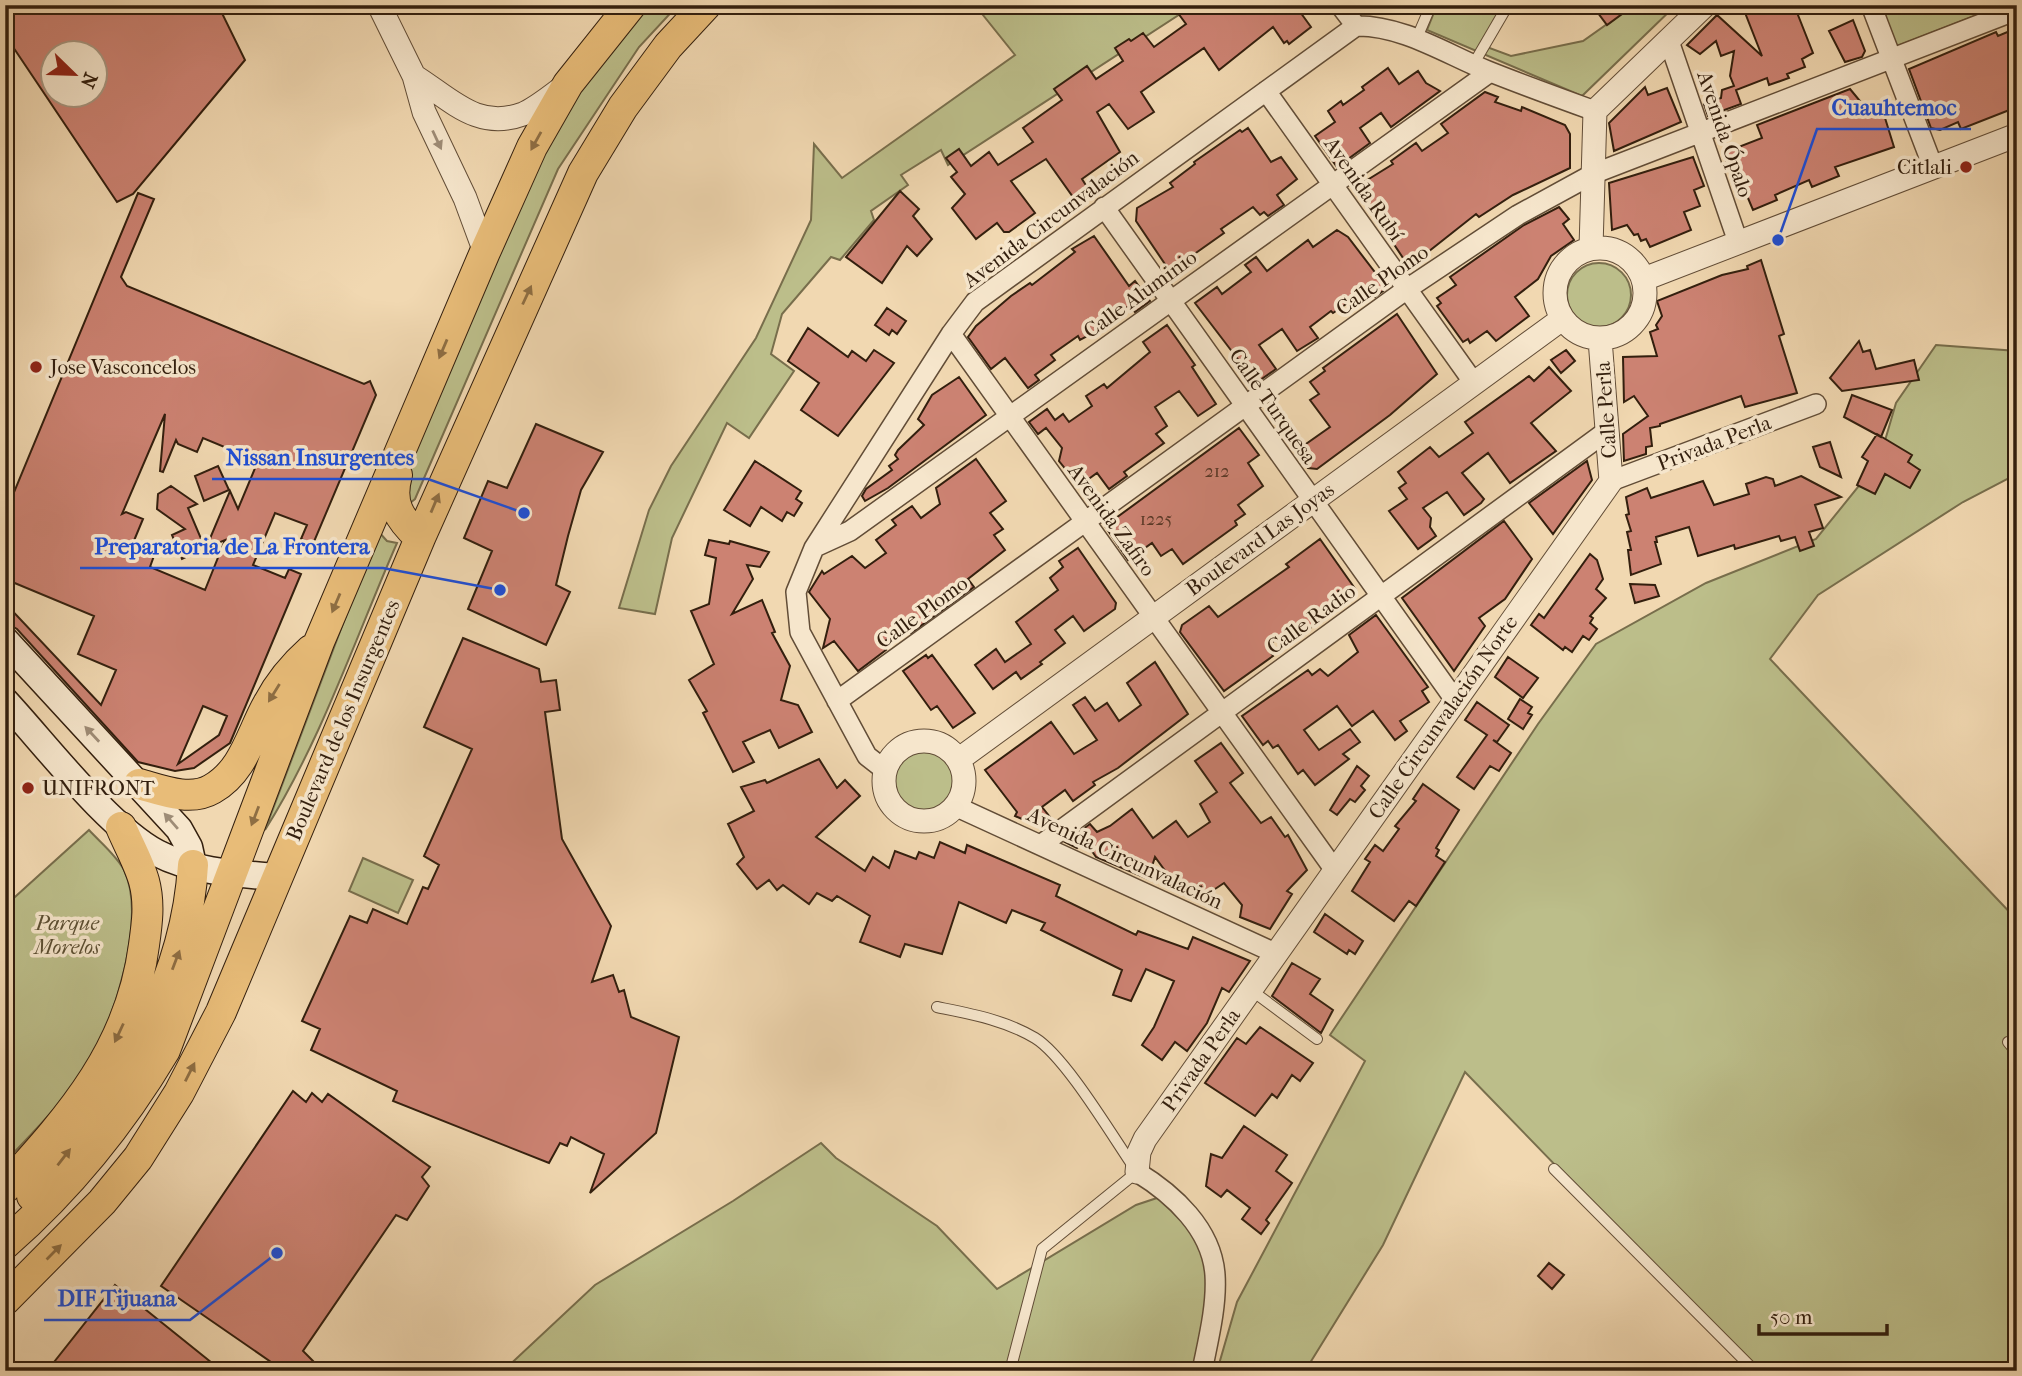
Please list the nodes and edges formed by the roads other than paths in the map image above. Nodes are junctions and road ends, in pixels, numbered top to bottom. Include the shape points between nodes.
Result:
1 (379, 5) edge
2 (631, 5) edge
3 (706, 5) edge
4 (1340, 5) edge
5 (1431, 5) edge
6 (1508, 5) edge
7 (1705, 5) edge
8 (1871, 5) edge
9 (2017, 10) edge
10 (1356, 26) junction
11 (1416, 40) junction
12 (1669, 41) junction
13 (1892, 58) junction
14 (1481, 68) junction
15 (414, 76) junction
16 (568, 83) junction
17 (1266, 90) junction
18 (1595, 111) junction
19 (1700, 133) junction
20 (2017, 135) edge
21 (1933, 167) junction
22 (1593, 174) junction
23 (1333, 184) junction
24 (1104, 207) junction
25 (1738, 242) junction
26 (1591, 248) junction
27 (485, 251) junction
28 (1644, 279) junction
29 (1407, 289) junction
30 (1171, 301) junction
31 (1562, 319) junction
32 (950, 334) junction
33 (1600, 339) junction
34 (1474, 383) junction
35 (1816, 404) dead end
36 (1245, 406) junction
37 (415, 414) junction
38 (1010, 416) junction
39 (1607, 431) junction
40 (1611, 481) junction
41 (1312, 501) junction
42 (1085, 522) junction
43 (419, 538) junction
44 (814, 548) junction
45 (1380, 597) junction
46 (1153, 617) junction
47 (5, 640) edge
48 (319, 642) junction
49 (1455, 700) junction
50 (5, 701) edge
51 (837, 701) junction
52 (1222, 712) junction
53 (958, 760) junction
54 (885, 770) junction
55 (139, 784) junction
56 (955, 806) junction
57 (121, 827) junction
58 (1042, 844) junction
59 (193, 865) junction
60 (1334, 869) junction
61 (233, 874) junction
62 (278, 877) junction
63 (1275, 953) junction
64 (1250, 990) junction
65 (937, 1007) dead end
66 (1317, 1039) dead end
67 (2008, 1042) dead end
68 (2017, 1053) edge
69 (1555, 1169) dead end
70 (1137, 1172) junction
71 (5, 1188) edge
72 (5, 1229) edge
73 (5, 1244) edge
74 (5, 1300) edge
75 (1010, 1371) edge
76 (1202, 1371) edge
77 (1755, 1371) edge

1 - 15 street
2 - 16 main road, Boulevard de los Insurgentes
43 -> 3 main road, Boulevard de los Insurgentes via 583,173 668,46
4 - 10 street
5 - 11 lane
6 - 14 lane
7 - 12 street
8 - 13 street
9 - 13 street, Calle Plomo
10 - 11 street via 1387,29
10 - 17 street, Avenida Circunvalación
11 - 14 street
12 - 18 street
12 - 19 street, Avenida Ópalo
13 - 19 street, Calle Plomo
13 - 21 street
14 - 18 street
14 - 23 street, Calle Aluminio
15 - 16 street via 481,119 525,113
15 -> 27 street via 424,112
16 -> 27 main road, Boulevard de los Insurgentes
17 - 23 street, Avenida Rubí
17 - 24 street, Avenida Circunvalación
18 - 22 street
19 - 22 street, Calle Plomo
19 - 25 street, Avenida Ópalo
20 - 21 street
21 - 25 street
22 - 26 street
22 - 29 street, Calle Plomo via 1518,215
23 - 29 street, Avenida Rubí
23 - 30 street, Calle Aluminio
24 - 30 street, Calle Turquesa
24 - 32 street, Avenida Circunvalación via 975,302
25 - 28 street
26 - 28 street via 1623,253
26 - 31 street via 1571,258 1558,276 1555,298
27 -> 37 main road, Boulevard de los Insurgentes
28 - 33 street via 1646,300 1638,319 1623,333
29 - 34 street, Avenida Rubí
29 - 36 street, Calle Plomo
30 - 36 street, Calle Turquesa
30 - 38 street, Calle Aluminio
31 - 33 street via 1580,335
31 - 34 street, Boulevard Las Joyas
32 - 38 street, Avenida Zafiro
32 - 44 street, Avenida Circunvalación
33 - 39 street, Calle Perla
34 - 41 street, Boulevard Las Joyas
35 - 40 street, Privada Perla
36 - 41 street, Calle Turquesa
36 - 42 street, Calle Plomo
37 - 43 main road via 393,490 396,511
37 -> 48 main road, Boulevard de los Insurgentes
38 - 42 street, Avenida Zafiro
38 - 44 street, Calle Aluminio via 850,531
39 - 40 street, Calle Perla
39 - 45 street, Calle Radio
40 - 49 street, Calle Circunvalación Norte
41 - 45 street, Calle Turquesa
41 - 46 street, Boulevard Las Joyas
42 - 46 street, Avenida Zafiro
42 - 51 street, Calle Plomo
43 - 62 main road, Boulevard de los Insurgentes
44 - 51 street, Avenida Circunvalación via 799,579 800,632
45 - 49 street, Calle Turquesa
45 - 52 street, Calle Radio
46 - 52 street, Avenida Zafiro
46 - 53 street, Boulevard Las Joyas
55 -> 47 main road
48 -> 55 main road via 290,669 267,705 244,756 211,790 170,793
48 -> 61 main road, Boulevard de los Insurgentes
49 - 60 street, Calle Circunvalación Norte
50 - 57 main road
51 - 54 street, Avenida Circunvalación via 867,756
52 - 58 street, Calle Radio
52 - 60 street, Avenida Zafiro
53 - 54 street via 938,743 912,743 900,748
53 - 56 street via 964,783
54 - 56 street via 886,794 900,813 911,819 935,820
59 -> 55 main road via 179,829
56 - 58 street, Avenida Circunvalación
57 - 59 main road via 156,852
57 -> 71 main road via 144,881 148,915 142,964 127,1017 82,1101
58 - 63 street, Avenida Circunvalación
59 - 61 main road
72 -> 59 main road via 101,1110 144,1033 180,947 191,901
60 - 63 street, Calle Circunvalación Norte
61 - 62 main road
61 - 73 main road, Boulevard de los Insurgentes via 165,1050 137,1098 60,1193
74 -> 62 main road, Boulevard de los Insurgentes via 102,1202 138,1158 221,1012
63 - 64 street, Privada Perla
64 - 66 lane
64 - 70 street, Privada Perla via 1145,1139
65 - 70 lane via 996,1020 1037,1039 1071,1076
67 - 68 lane
69 - 77 lane
70 - 75 lane via 1042,1249
70 - 76 street via 1172,1195 1208,1247 1215,1274

